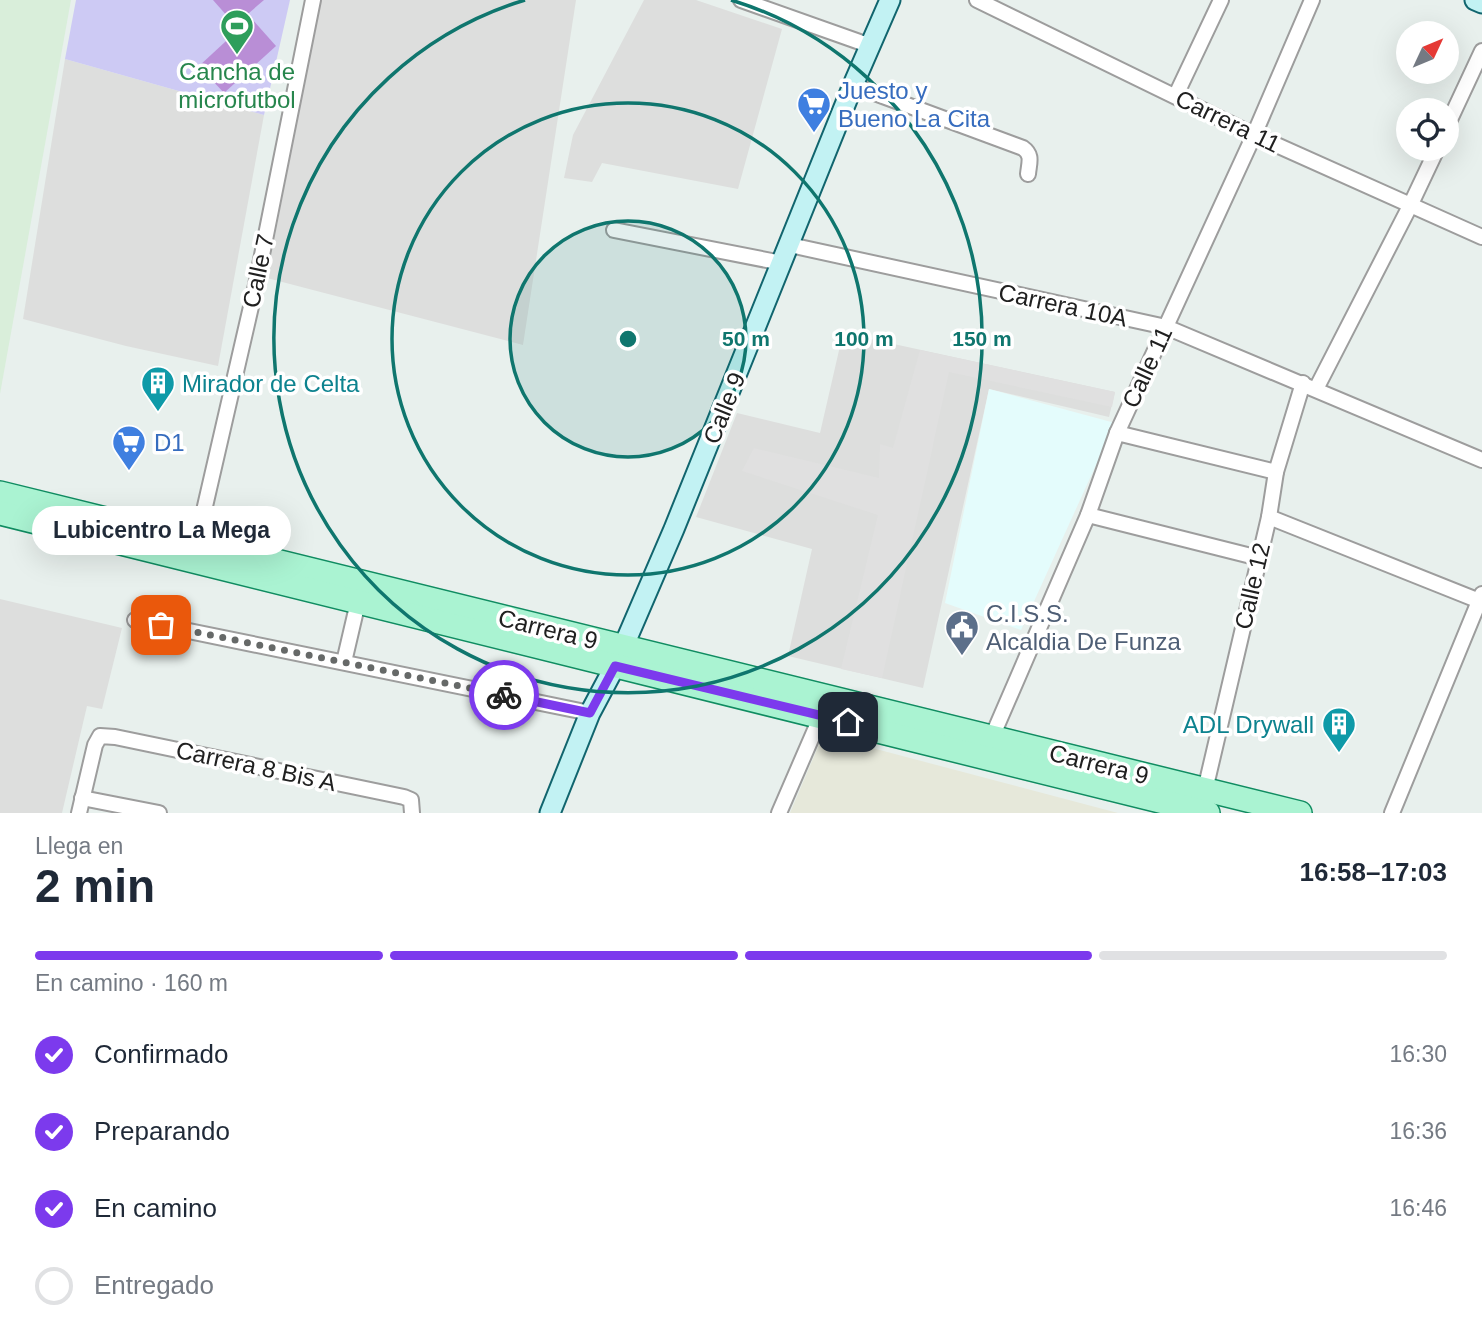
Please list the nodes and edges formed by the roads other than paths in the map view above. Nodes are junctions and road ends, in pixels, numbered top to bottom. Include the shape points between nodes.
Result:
1 (313, 0) edge
2 (741, 0) edge
3 (890, 0) edge
4 (977, 0) edge
5 (1221, 0) edge
6 (1312, 0) edge
7 (1475, 0) edge
8 (1482, 3) edge
9 (871, 46) junction
10 (1482, 51) edge
11 (853, 85) junction
12 (1176, 95) junction
13 (1459, 100) edge
14 (1254, 135) junction
15 (1431, 161) edge
16 (1028, 174) dead end
17 (1410, 206) junction
18 (614, 230) dead end
19 (1482, 237) edge
20 (786, 254) junction
21 (1166, 327) junction
22 (1309, 386) junction
23 (1117, 433) junction
24 (1482, 460) edge
25 (1276, 472) junction
26 (0, 493) edge
27 (0, 513) edge
28 (1087, 515) junction
29 (1269, 517) junction
30 (197, 541) junction
31 (1259, 558) junction
32 (1481, 599) edge
33 (359, 602) junction
34 (135, 620) dead end
35 (619, 657) junction
36 (344, 662) junction
37 (590, 713) junction
38 (821, 716) junction
39 (992, 737) junction
40 (1205, 790) junction
41 (82, 798) junction
42 (412, 807) edge
43 (79, 813) edge
44 (159, 813) edge
45 (550, 813) edge
46 (779, 813) edge
47 (1208, 813) edge
48 (1300, 813) edge
49 (1392, 813) edge

1 - 30 street, Calle 7 via 256,285
2 - 9 street
3 - 9 main road, Calle 9
4 - 12 street, Carrera 11
5 - 12 street
6 - 14 street, Calle 11
7 - 8 main road
9 - 11 main road, Calle 9
10 - 13 street
11 - 16 street via 1023,149 1030,158
11 - 20 main road, Calle 9
12 - 14 street, Carrera 11
14 - 17 street, Carrera 11
14 - 21 street, Calle 11
15 - 17 street, Calle 12
17 - 19 street, Carrera 11
17 - 22 street, Calle 12
18 - 20 street, Carrera 10A
20 - 21 street, Carrera 10A
20 - 35 main road, Calle 9
21 - 22 street, Carrera 10A
21 - 23 street, Calle 11
22 - 24 street, Carrera 10A
22 - 25 street, Calle 12
23 - 25 street
23 - 28 street, Calle 11
25 - 29 street, Calle 12
26 - 30 main road, Carrera 9
27 - 33 main road, Carrera 9
28 - 31 street
28 - 39 street, Calle 11
29 - 31 street, Calle 12
29 - 32 street
30 - 35 main road, Carrera 9
31 - 40 street, Calle 12
32 - 49 street
33 - 35 main road, Carrera 9
33 - 36 street
34 - 36 street
35 - 37 main road, Calle 9
35 - 38 main road, Carrera 9
35 - 39 main road, Carrera 9
36 - 37 street
37 - 45 main road, Calle 9
38 - 46 street
38 - 47 main road, Carrera 9
39 - 40 main road, Carrera 9
40 - 48 main road, Carrera 9
41 - 42 street, Carrera 8 Bis A via 100,736
41 - 43 street
41 - 44 street

